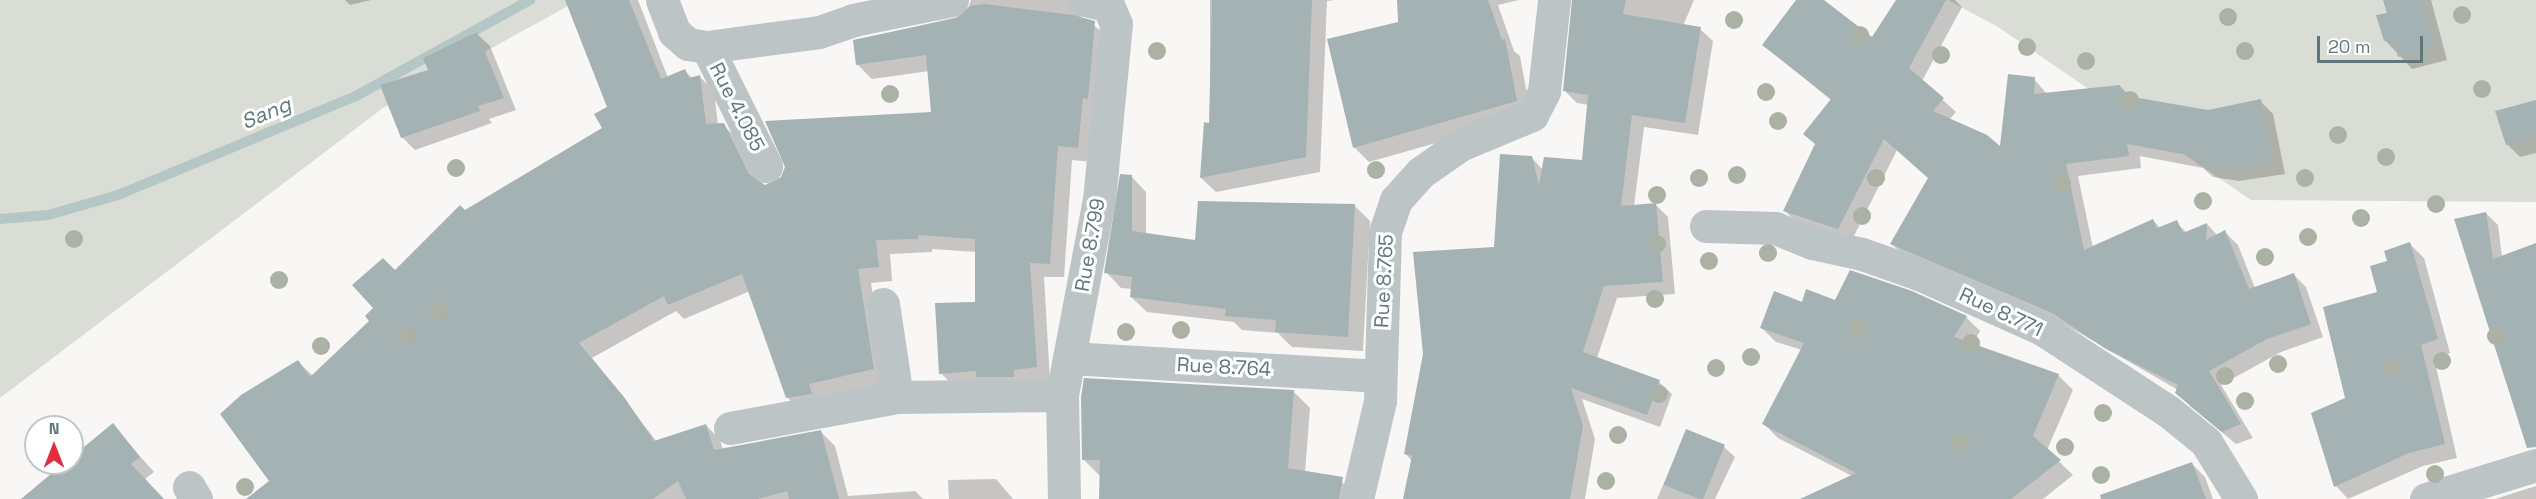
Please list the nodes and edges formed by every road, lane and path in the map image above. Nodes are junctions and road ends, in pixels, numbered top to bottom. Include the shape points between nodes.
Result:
1 (662, 0) edge
2 (952, 0) edge
3 (1084, 0) edge
4 (1554, 0) edge
5 (1096, 1) edge
6 (707, 47) junction
7 (766, 166) dead end
8 (1706, 226) dead end
9 (883, 304) dead end
10 (1069, 358) junction
11 (1379, 375) junction
12 (1062, 396) junction
13 (897, 397) junction
14 (730, 428) dead end
15 (2536, 465) edge
16 (1064, 499) edge
17 (1357, 499) edge
18 (2241, 499) edge
19 (2426, 499) edge

1 - 6 street, Rue 4.085 via 674,32 688,44
2 - 6 street via 862,17 819,32
3 - 5 street
4 - 11 street, Rue 8.765 via 1544,91 1532,115 1460,145 1420,173 1396,200 1385,232
5 - 10 street, Rue 8.799 via 1113,14 1115,34 1099,200
6 - 7 street, Rue 4.085
8 - 18 street, Rue 8.771 via 1775,228 1812,243 1920,274 2042,329 2168,411 2206,442
9 - 13 street
10 - 11 street, Rue 8.764
10 - 12 street, Rue 8.799
11 - 17 street, Rue 8.765 via 1374,435
12 - 13 street
12 - 16 street, Rue 8.799
13 - 14 street
15 - 19 street

